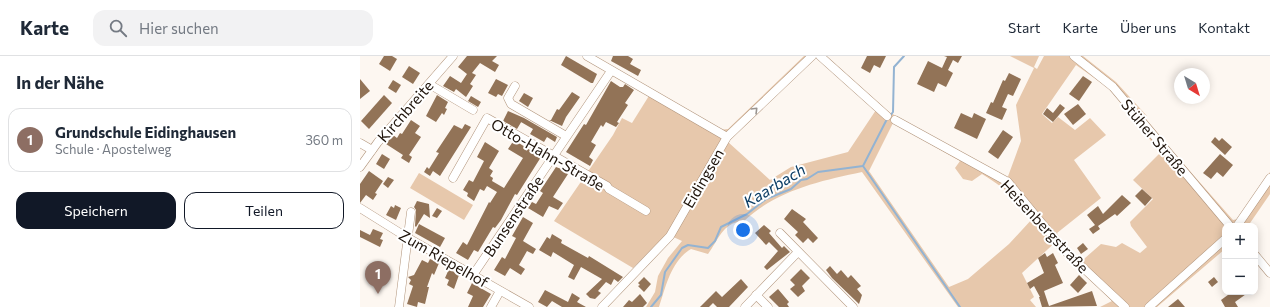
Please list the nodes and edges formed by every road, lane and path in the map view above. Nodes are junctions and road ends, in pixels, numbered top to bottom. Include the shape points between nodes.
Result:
1 (453, 56) edge
2 (586, 56) edge
3 (812, 56) edge
4 (820, 56) edge
5 (1074, 56) edge
6 (598, 59) edge
7 (611, 71) junction
8 (429, 84) junction
9 (515, 86) dead end
10 (473, 110) dead end
11 (887, 116) dead end
12 (895, 120) dead end
13 (566, 136) junction
14 (727, 137) junction
15 (360, 143) edge
16 (372, 150) junction
17 (553, 156) junction
18 (360, 167) edge
19 (453, 178) dead end
20 (1270, 178) edge
21 (360, 208) edge
22 (646, 211) dead end
23 (411, 212) dead end
24 (1227, 223) edge
25 (1239, 223) edge
26 (780, 233) dead end
27 (408, 238) junction
28 (1222, 242) edge
29 (798, 252) junction
30 (1258, 259) edge
31 (1270, 273) edge
32 (473, 275) junction
33 (500, 291) junction
34 (756, 295) junction
35 (398, 307) edge
36 (491, 307) edge
37 (529, 307) edge
38 (602, 307) edge
39 (745, 307) edge
40 (768, 307) edge
41 (852, 307) edge
42 (1125, 307) edge
43 (1149, 307) edge

1 - 8 street, Kirchbreite
2 - 6 street
14 -> 3 street, Eidingsen
4 - 11 street
5 - 24 street, Stüher Straße via 1113,87
6 - 7 street
7 - 13 street, Bunsenstraße
7 - 14 street
8 - 10 street
8 - 16 street, Kirchbreite
9 - 13 street via 508,98 511,104
12 - 42 street, Heisenbergstraße via 1008,182 1063,249
13 - 17 street, Bunsenstraße
14 - 38 street, Eidingsen via 670,236
15 - 16 street
16 - 18 street, Kirchbreite
17 - 19 street, Otto-Hahn-Straße via 487,118
17 - 22 street, Otto-Hahn-Straße
17 - 32 street, Bunsenstraße
20 - 25 street
21 - 27 street, Zum Riepelhof
23 - 27 street
26 - 29 street
27 - 32 street, Zum Riepelhof
27 - 35 street
28 - 43 street
29 - 34 street
29 - 41 street
30 - 31 street
32 - 33 street, Zum Riepelhof
33 - 36 street
33 - 37 street, Zum Riepelhof
34 - 39 street
34 - 40 street

